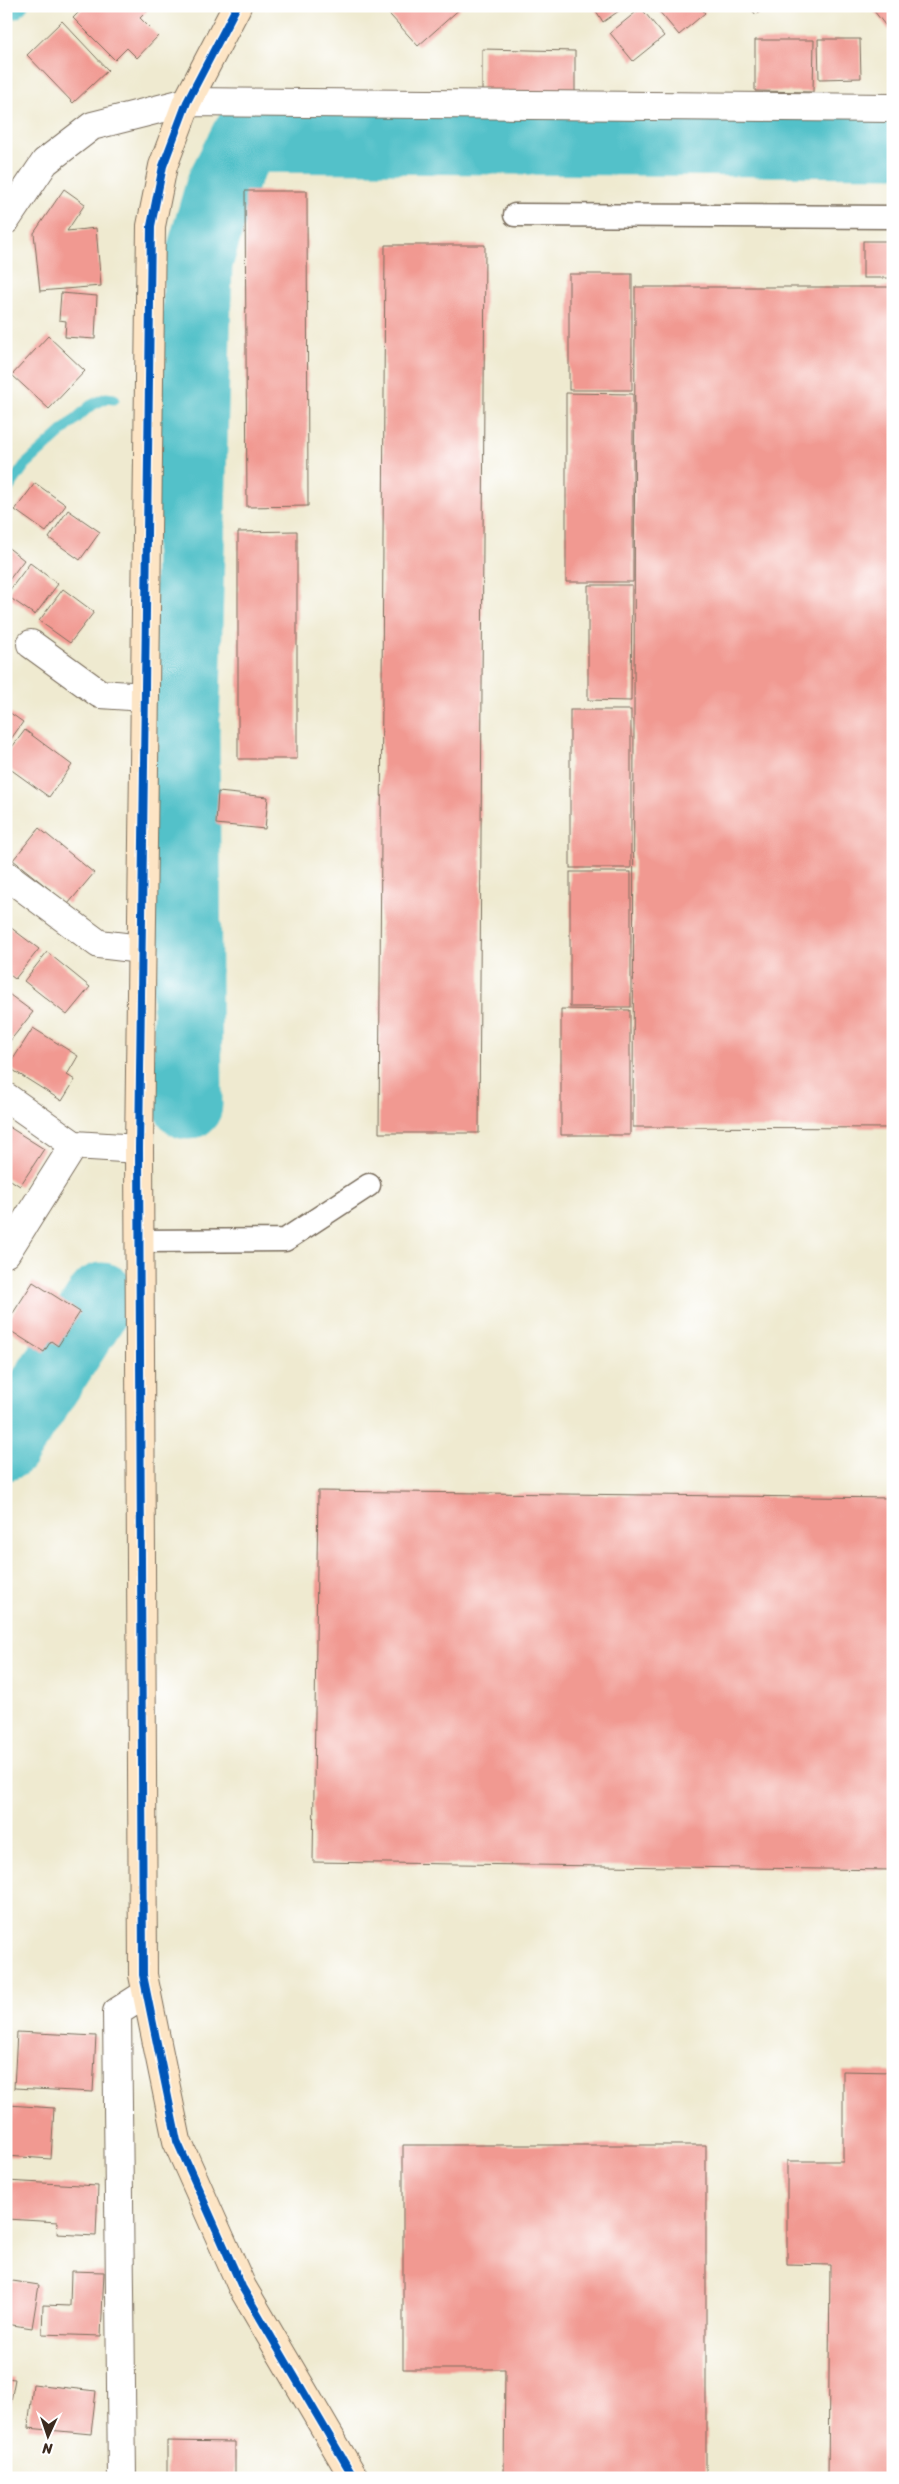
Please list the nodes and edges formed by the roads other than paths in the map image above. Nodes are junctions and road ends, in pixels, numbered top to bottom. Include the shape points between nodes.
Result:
1 (237, 6) edge
2 (187, 102) junction
3 (893, 108) edge
4 (515, 215) dead end
5 (893, 217) edge
6 (6, 220) edge
7 (31, 644) dead end
8 (145, 697) junction
9 (6, 875) edge
10 (142, 949) junction
11 (6, 1097) edge
12 (74, 1145) junction
13 (139, 1149) junction
14 (369, 1185) dead end
15 (140, 1241) junction
16 (6, 1253) edge
17 (147, 1993) junction
18 (122, 2478) edge
19 (354, 2478) edge

1 - 2 street
2 - 3 street
2 - 6 street via 92,126 45,162
2 - 8 street via 163,166 151,226
4 - 5 lane
7 - 8 street via 100,694
8 - 10 street
9 - 10 street via 99,944
10 - 13 street
11 - 12 street
12 - 13 street
12 - 16 street
13 - 15 street
14 - 15 lane via 285,1240
15 - 17 street via 143,1975
17 - 18 street via 117,2012
17 - 19 street via 177,2141 242,2286

